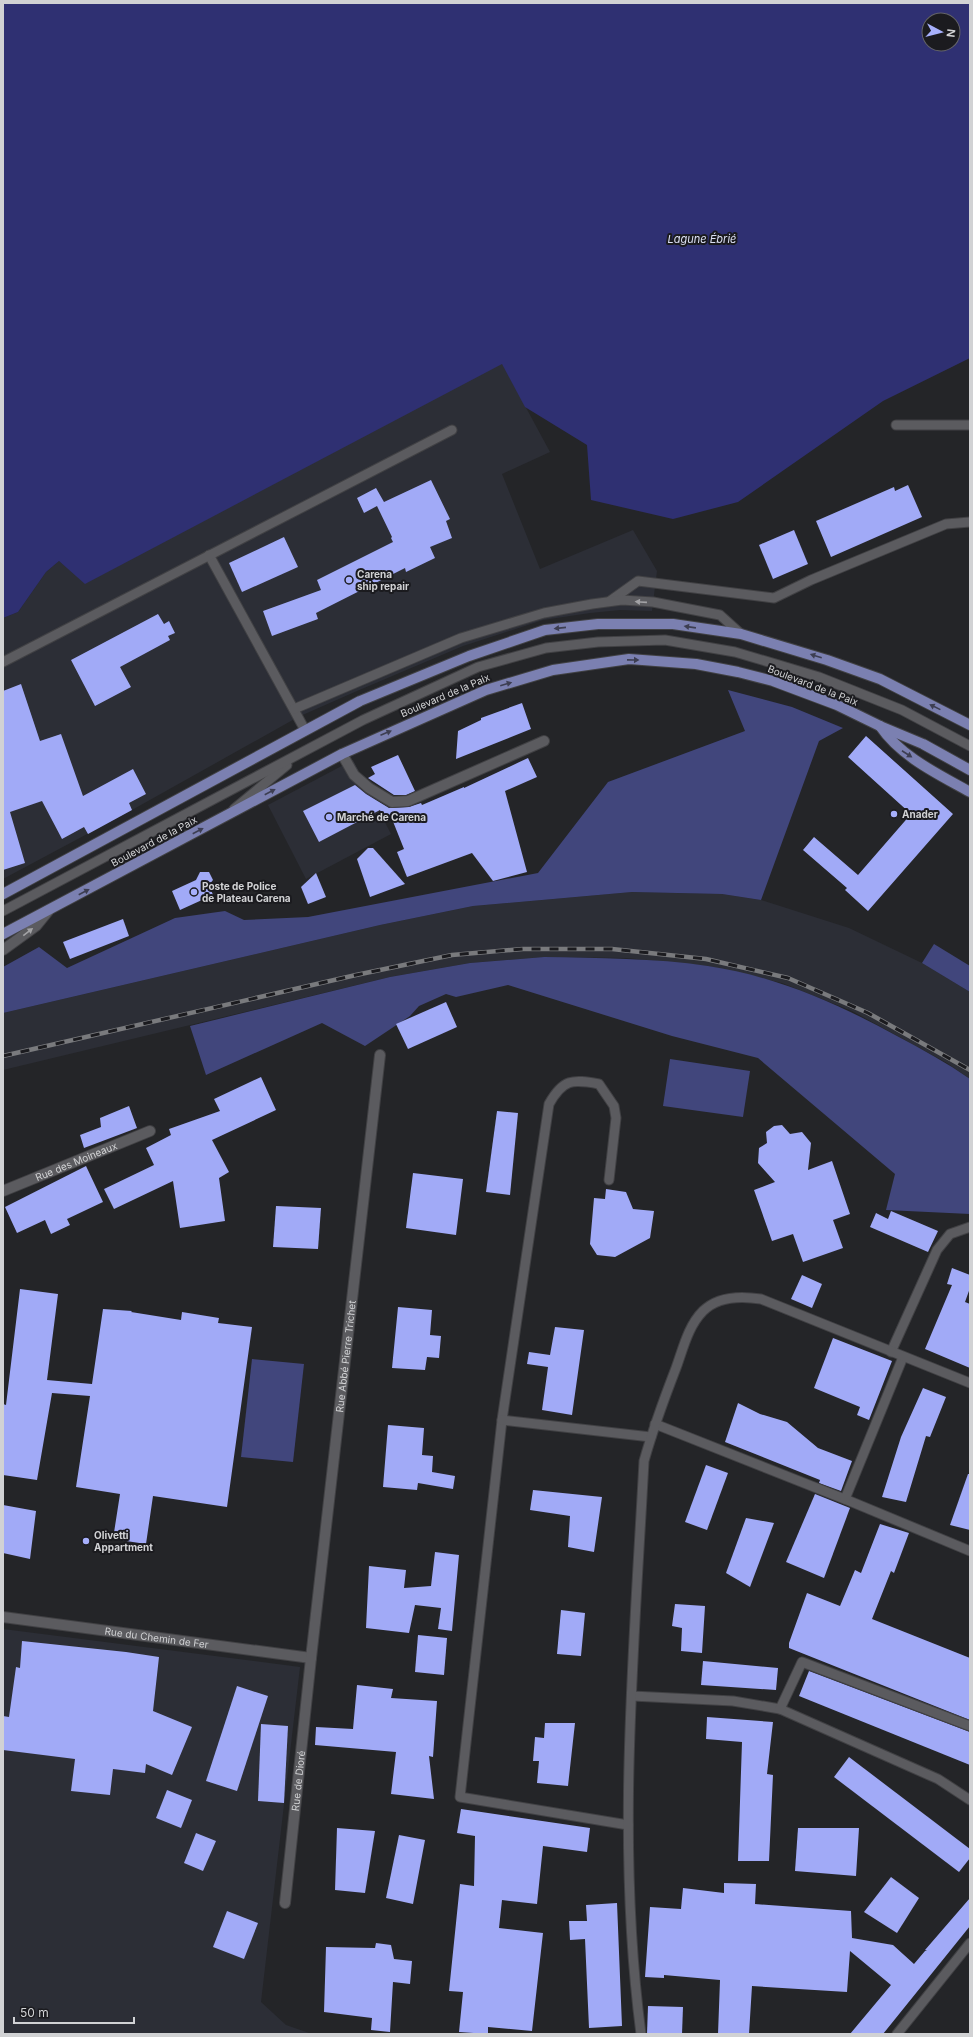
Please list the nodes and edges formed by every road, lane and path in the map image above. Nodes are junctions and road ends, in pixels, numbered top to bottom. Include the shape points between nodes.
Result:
1 (896, 425) dead end
2 (970, 425) edge
3 (452, 430) dead end
4 (970, 522) edge
5 (209, 555) junction
6 (609, 602) junction
7 (741, 634) junction
8 (3, 662) edge
9 (294, 709) junction
10 (970, 724) edge
11 (880, 726) junction
12 (305, 730) junction
13 (544, 741) dead end
14 (970, 746) edge
15 (304, 751) junction
16 (342, 754) junction
17 (970, 770) edge
18 (233, 789) junction
19 (970, 792) edge
20 (242, 807) junction
21 (223, 817) junction
22 (3, 894) edge
23 (49, 910) junction
24 (3, 911) edge
25 (3, 934) edge
26 (3, 950) edge
27 (380, 1055) dead end
28 (150, 1131) dead end
29 (609, 1180) dead end
30 (3, 1191) edge
31 (970, 1227) edge
32 (891, 1352) junction
33 (904, 1357) junction
34 (970, 1383) edge
35 (502, 1420) junction
36 (655, 1424) junction
37 (651, 1437) junction
38 (845, 1499) junction
39 (970, 1551) edge
40 (3, 1617) edge
41 (311, 1658) junction
42 (632, 1696) junction
43 (780, 1709) junction
44 (970, 1726) edge
45 (970, 1800) edge
46 (628, 1825) junction
47 (285, 1903) dead end
48 (970, 1943) edge
49 (641, 2034) edge
50 (897, 2034) edge

1 - 2 lane
3 - 5 lane
4 - 6 lane via 946,524 774,598 638,581
5 - 8 lane
5 - 9 lane
7 -> 6 lane via 720,614 653,602
6 - 9 lane via 544,613 461,638
10 -> 7 main road via 880,679
7 -> 12 main road via 673,624 598,624 546,630 462,659 360,701
9 - 12 lane
16 -> 11 main road, Boulevard de la Paix via 486,690 553,670 629,660 696,664 773,681 836,705
11 - 17 main road, Boulevard de la Paix via 923,744
11 -> 19 main road via 902,751
12 - 22 main road
13 - 16 street via 408,801 400,802 392,802 360,781
14 - 15 lane, Boulevard de la Paix via 902,710 819,677 735,652 665,640 598,642 546,648 478,667 363,720
15 - 18 lane, Boulevard de la Paix
15 - 21 lane
20 -> 16 main road, Boulevard de la Paix
18 - 20 lane
18 - 24 lane, Boulevard de la Paix
20 - 21 main road, Boulevard de la Paix
23 -> 21 main road, Boulevard de la Paix
23 - 25 main road, Boulevard de la Paix
26 -> 23 street via 36,926
27 - 41 street, Rue Abbé Pierre Trichet
28 - 30 street, Rue des Moineaux
29 - 35 lane via 616,1118 614,1106 599,1084 573,1081 558,1088 549,1104
31 - 32 lane via 950,1234 937,1250
32 - 33 lane
32 - 36 lane via 761,1299 723,1299 703,1310 690,1328
33 - 34 lane
33 - 38 lane
35 - 37 lane
35 - 46 lane via 460,1797
36 - 37 lane
36 - 38 lane
37 - 42 lane via 644,1461
38 - 39 lane
40 - 41 street, Rue du Chemin de Fer
41 - 47 street, Rue de Dioré
42 - 43 lane via 733,1701
42 - 46 lane
43 - 44 lane via 802,1662
43 - 45 lane via 938,1779
46 - 49 lane via 629,1907
48 - 50 lane

